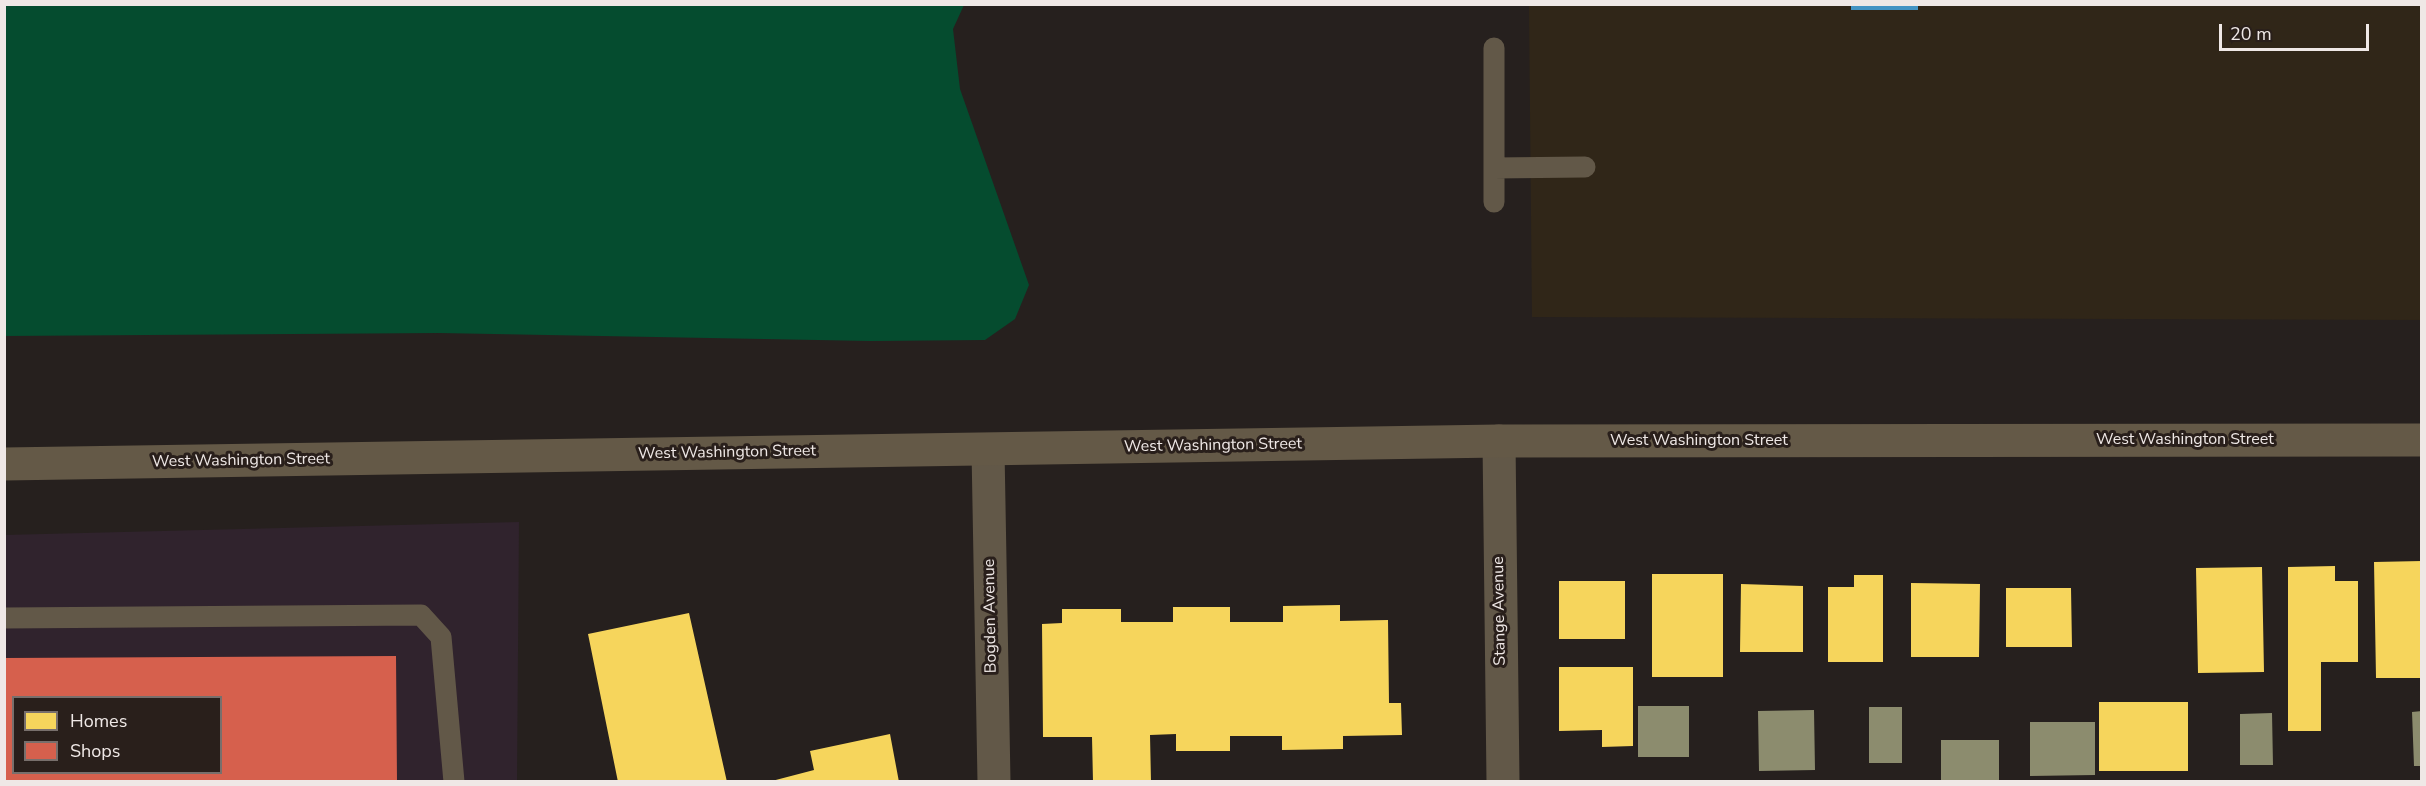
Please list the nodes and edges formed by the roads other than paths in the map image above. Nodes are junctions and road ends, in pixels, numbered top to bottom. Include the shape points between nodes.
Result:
1 (1494, 48) dead end
2 (1585, 167) dead end
3 (1494, 168) junction
4 (1494, 202) dead end
5 (2421, 440) edge
6 (1499, 441) junction
7 (988, 450) junction
8 (4, 464) edge
9 (4, 618) edge
10 (454, 782) edge
11 (994, 782) edge
12 (1503, 782) edge

1 - 3 lane
2 - 3 lane
3 - 4 lane
5 - 6 street, West Washington Street
6 - 7 street, West Washington Street
6 - 12 street, Stange Avenue
7 - 8 street, West Washington Street
7 - 11 street, Bogden Avenue
9 - 10 lane via 421,615 441,637

